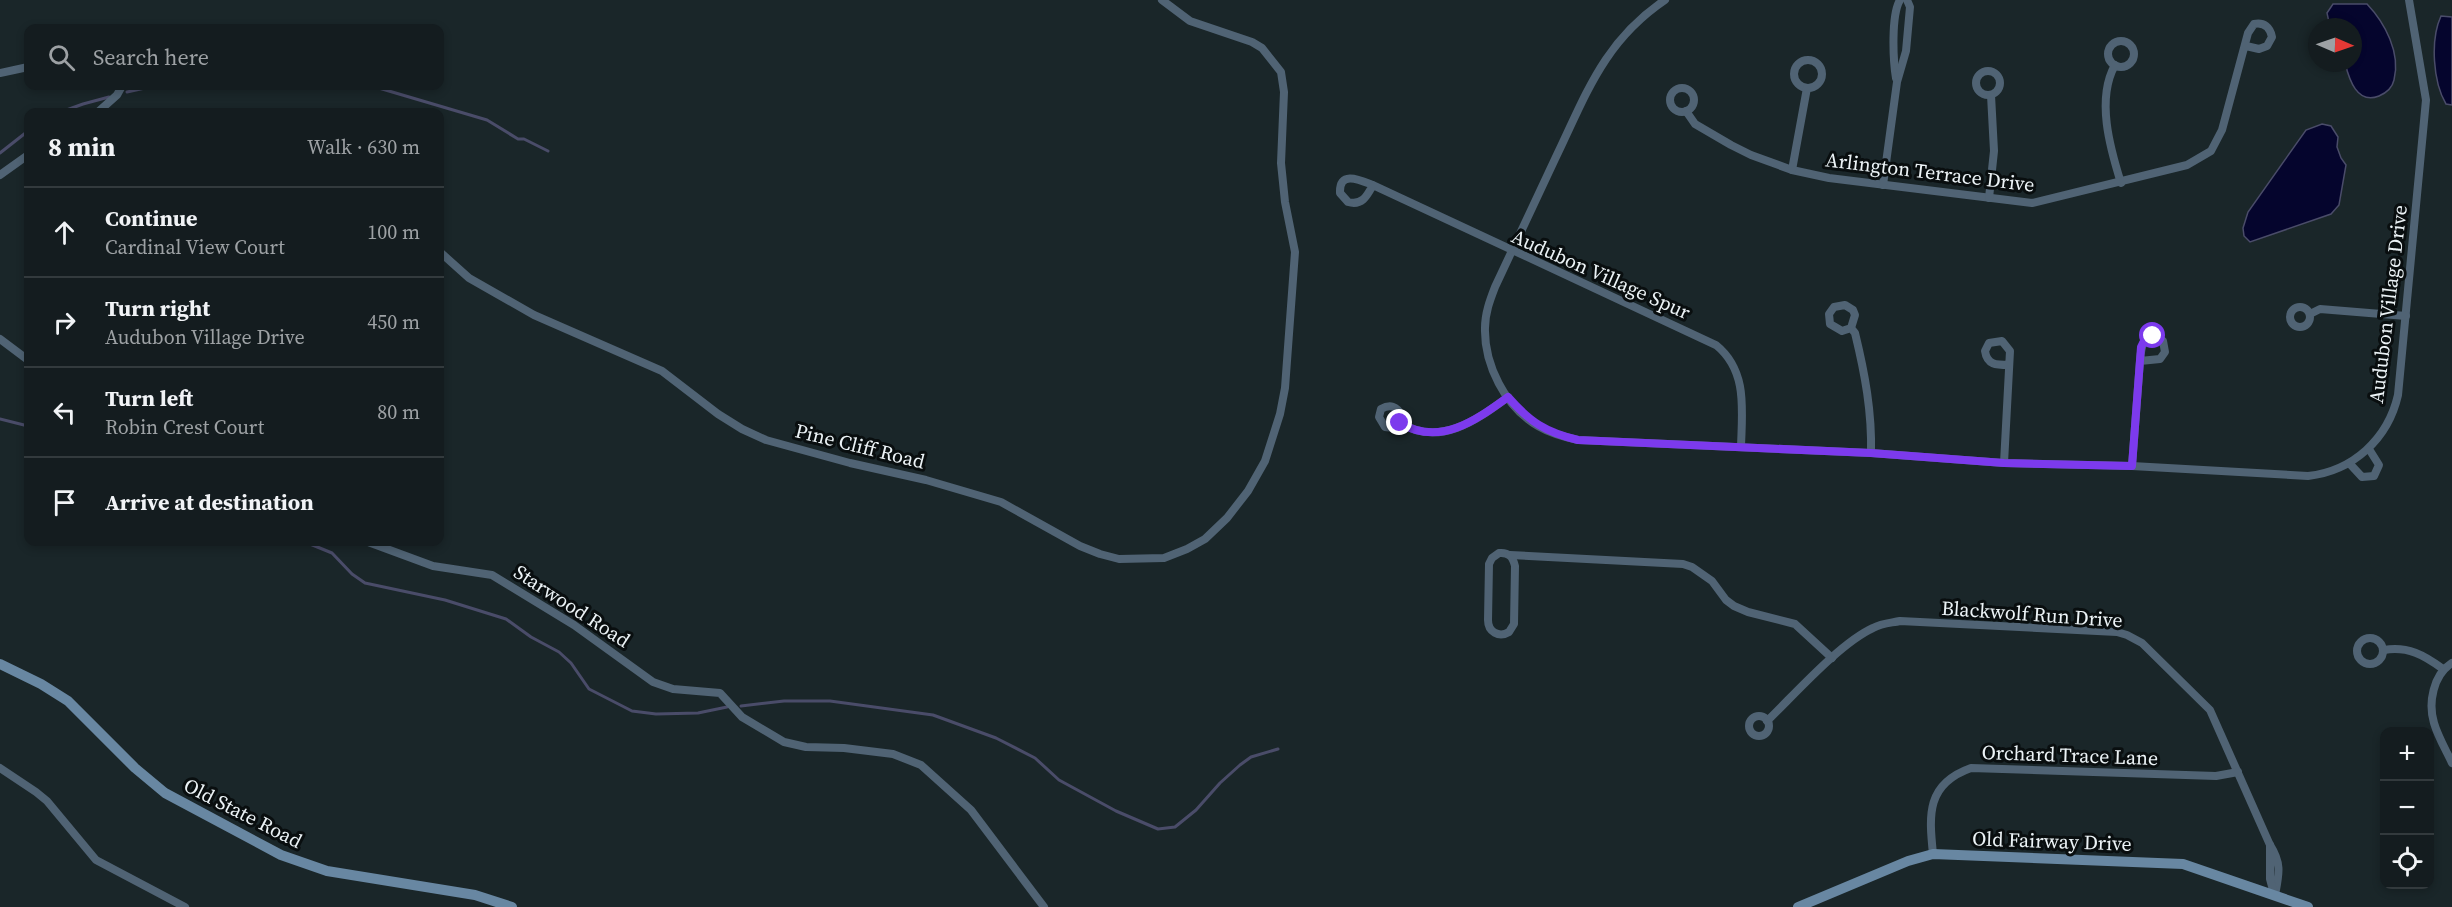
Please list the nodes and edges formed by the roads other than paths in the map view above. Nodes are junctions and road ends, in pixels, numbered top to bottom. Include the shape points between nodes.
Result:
1 (1162, 0) edge
2 (1665, 0) edge
3 (1900, 0) edge
4 (1907, 0) edge
5 (2408, 1) edge
6 (2246, 46) dead end
7 (2115, 65) dead end
8 (24, 68) edge
9 (0, 73) edge
10 (1897, 82) junction
11 (1807, 88) dead end
12 (120, 90) edge
13 (1991, 95) dead end
14 (102, 108) edge
15 (1686, 111) dead end
16 (24, 159) edge
17 (1792, 170) junction
18 (0, 175) edge
19 (2121, 183) junction
20 (1373, 185) dead end
21 (1883, 185) junction
22 (1989, 198) junction
23 (1511, 251) junction
24 (444, 256) edge
25 (2310, 314) dead end
26 (2406, 316) junction
27 (1851, 328) dead end
28 (0, 339) edge
29 (24, 357) edge
30 (2140, 361) junction
31 (2008, 365) junction
32 (1508, 397) junction
33 (1400, 423) dead end
34 (1741, 447) junction
35 (2369, 449) junction
36 (1871, 453) junction
37 (2004, 463) junction
38 (2350, 464) junction
39 (2132, 466) junction
40 (379, 546) edge
41 (1510, 555) junction
42 (2384, 650) dead end
43 (1832, 658) junction
44 (2452, 663) edge
45 (0, 664) edge
46 (2443, 669) junction
47 (1767, 721) dead end
48 (2452, 763) edge
49 (0, 768) edge
50 (2238, 772) junction
51 (1933, 854) junction
52 (2275, 895) junction
53 (185, 907) edge
54 (512, 907) edge
55 (1044, 907) edge
56 (1798, 907) edge
57 (2308, 907) edge

1 - 24 street, Pine Cliff Road via 1190,21 1262,48 1281,72 1281,163 1295,252 1285,388 1265,461 1227,518 1205,539 1164,558 1119,559 1100,554 1001,502 766,440 741,429 662,371 534,315 469,278
2 - 23 street, Audubon Village Drive via 1619,38 1595,74
3 - 10 street via 1896,10 1894,62
4 - 10 street via 1910,7 1906,51
5 - 26 street, Audubon Village Drive via 2426,100
6 - 19 street, Arlington Terrace Drive via 2222,130 2211,150 2187,165
7 - 19 street via 2107,88 2108,119 2110,150
8 - 9 street
10 - 21 street
11 - 17 street
12 - 14 street
13 - 22 street via 1994,151
15 - 17 street, Arlington Terrace Drive via 1695,124 1731,145
16 - 18 street
17 - 21 street, Arlington Terrace Drive
19 - 22 street, Arlington Terrace Drive via 2032,203
20 - 23 street, Audubon Village Spur
21 - 22 street, Arlington Terrace Drive
23 - 32 street, Audubon Village Drive via 1487,309 1485,327 1489,362
23 - 34 street, Audubon Village Spur via 1724,351 1740,382
25 - 26 street via 2319,309
26 - 35 street, Audubon Village Drive via 2395,409
27 - 36 street via 1872,418
28 - 29 street
30 - 30 street via 2145,339 2153,336 2163,341 2165,349 2160,359
30 - 39 street
31 - 31 street via 2010,351 2006,343 1989,343 1985,351 1987,360 1994,365
31 - 37 street
32 - 33 street via 1474,421 1451,430 1412,429
32 - 34 street, Audubon Village Drive via 1538,426 1578,440
34 - 36 street, Audubon Village Drive
35 - 38 street, Audubon Village Drive
35 - 38 street via 2379,465 2374,476 2361,477
36 - 37 street, Audubon Village Drive
37 - 39 street, Audubon Village Drive
38 - 39 street, Audubon Village Drive via 2308,476
40 - 55 street, Starwood Road via 433,566 492,575 582,630 653,682 673,689 720,693 742,717 784,742 893,754 921,765 956,794 982,823
41 - 41 street via 1499,553 1489,564 1488,625 1497,634 1509,632 1514,624 1515,566
41 - 43 street via 1683,564 1712,581 1734,606 1796,624
42 - 46 street via 2413,651
43 - 47 street, Blackwolf Run Drive
43 - 50 street, Blackwolf Run Drive via 1871,628 1900,621 2117,632 2142,643 2210,710
44 - 46 street
45 - 54 street, Old State Road via 68,700 165,793 281,855 327,870 475,895
46 - 48 street via 2434,691 2433,714
49 - 53 street via 36,792 96,860
50 - 51 street, Orchard Trace Lane via 2216,776 1971,768 1952,777 1933,800
50 - 52 street, Blackwolf Run Drive via 2278,858
51 - 52 street, Old Fairway Drive via 2183,864
51 - 56 street, Old Fairway Drive
52 - 57 street, Old Fairway Drive

